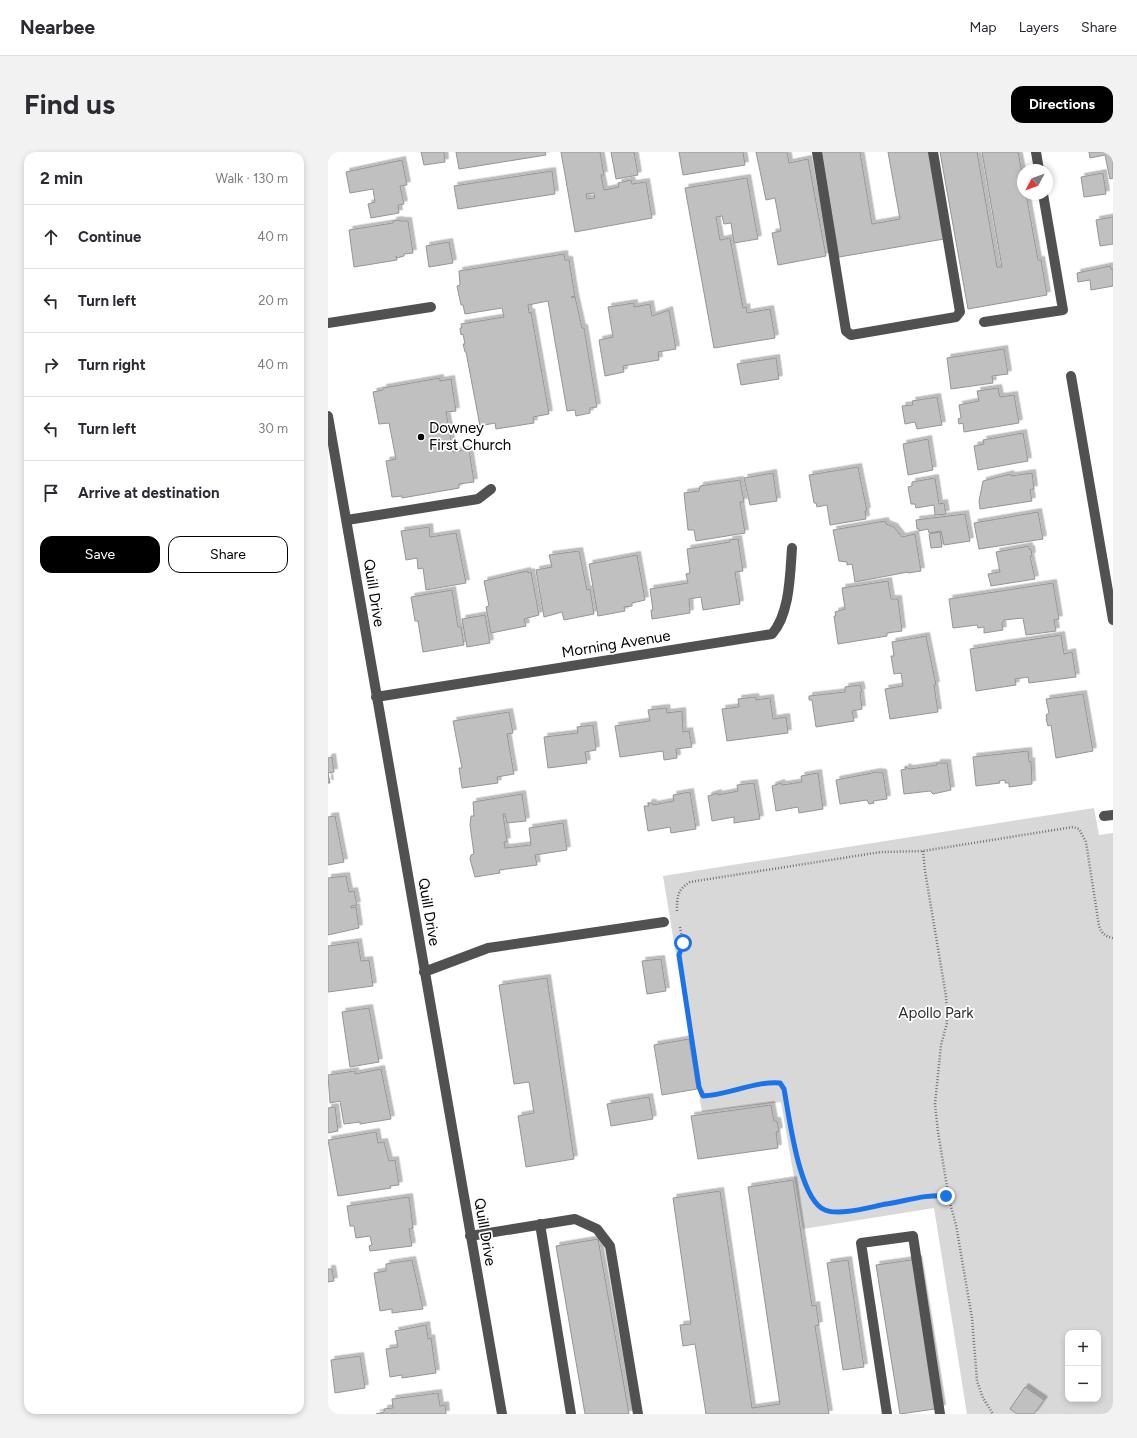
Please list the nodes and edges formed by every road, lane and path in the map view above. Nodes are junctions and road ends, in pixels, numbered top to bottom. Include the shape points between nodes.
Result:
1 (817, 152) edge
2 (933, 152) edge
3 (1036, 152) edge
4 (1038, 164) edge
5 (1044, 200) edge
6 (431, 307) dead end
7 (984, 322) dead end
8 (328, 323) edge
9 (1071, 376) dead end
10 (328, 416) edge
11 (491, 489) dead end
12 (347, 520) junction
13 (792, 548) dead end
14 (1113, 620) edge
15 (376, 697) junction
16 (923, 850) junction
17 (677, 912) dead end
18 (679, 920) dead end
19 (664, 922) dead end
20 (1113, 938) edge
21 (424, 972) junction
22 (950, 1203) junction
23 (540, 1224) junction
24 (470, 1236) junction
25 (502, 1414) edge
26 (571, 1414) edge
27 (638, 1414) edge
28 (886, 1414) edge
29 (940, 1414) edge
30 (993, 1414) edge

1 - 2 street via 846,331 850,335 956,317 960,312
3 - 4 street
5 - 7 street via 1063,310
6 - 8 street
9 - 14 street
10 - 12 street, Quill Drive
11 - 12 street via 472,500
12 - 15 street, Quill Drive
13 - 15 street, Morning Avenue via 787,600 772,634
15 - 21 street, Quill Drive
16 - 17 path via 881,852 690,882 678,892
16 - 20 path via 1073,827 1079,829 1086,842 1099,926 1101,932
16 - 22 path via 946,996 947,1023 940,1045 935,1104
18 - 22 path via 683,943 679,955 699,1087 703,1096 713,1096 756,1084 780,1083 784,1089 799,1165 810,1194 825,1210 841,1212 939,1195 946,1196
19 - 21 street via 488,948
21 - 24 street, Quill Drive
22 - 30 path via 972,1318 977,1381 983,1398
23 - 24 street
23 - 26 street
23 - 27 street via 575,1219 597,1229 610,1246
24 - 25 street, Quill Drive
28 - 29 street via 861,1243 913,1236

